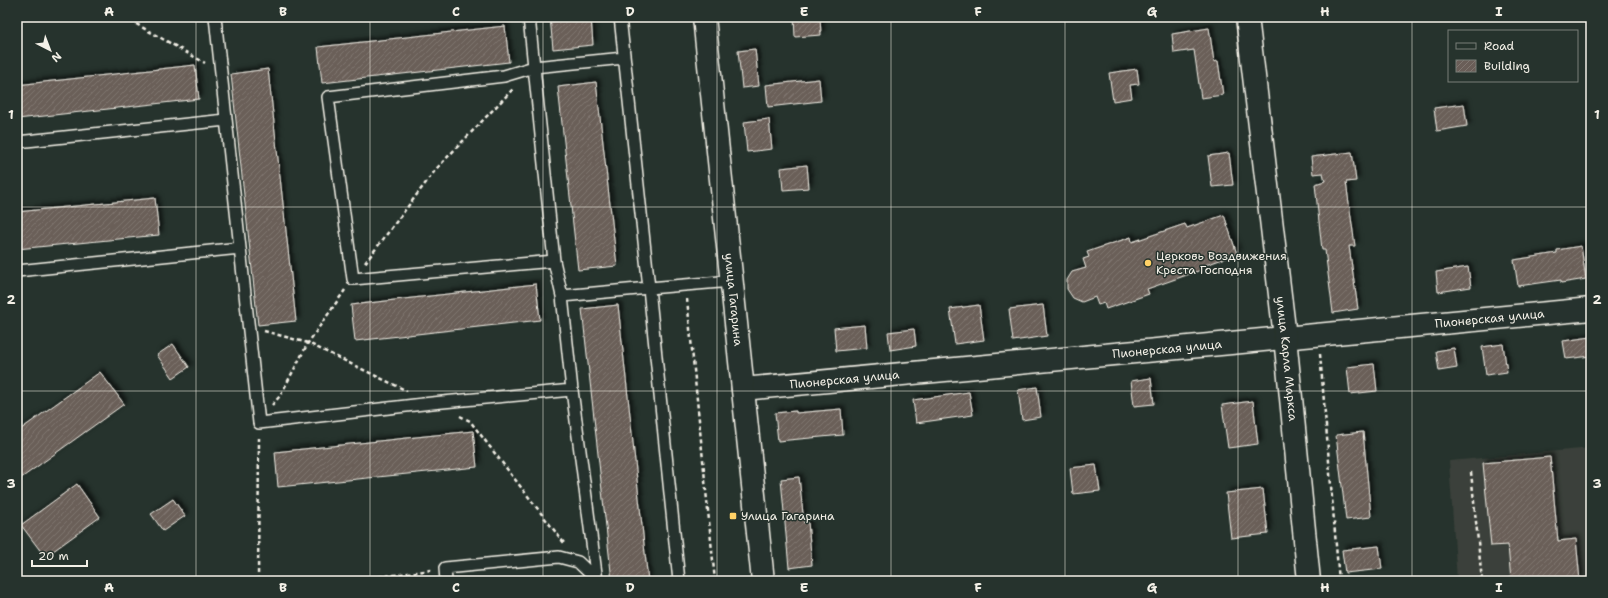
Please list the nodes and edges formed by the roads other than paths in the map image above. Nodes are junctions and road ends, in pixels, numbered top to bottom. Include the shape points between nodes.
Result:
1 (215, 17) edge
2 (529, 17) edge
3 (620, 17) edge
4 (704, 17) edge
5 (1247, 17) edge
6 (624, 58) junction
7 (534, 67) junction
8 (226, 120) junction
9 (17, 142) edge
10 (240, 248) junction
11 (554, 260) junction
12 (17, 271) edge
13 (732, 281) junction
14 (649, 288) junction
15 (562, 296) junction
16 (1591, 308) edge
17 (1285, 337) junction
18 (743, 389) junction
19 (572, 390) junction
20 (597, 580) edge
21 (446, 581) edge
22 (679, 581) edge
23 (764, 581) edge
24 (1309, 581) edge

1 - 8 lane
2 - 7 lane
3 - 6 lane
4 - 13 main road, улица Гагарина
5 - 17 main road, улица Карла Маркса
6 - 7 lane
6 - 14 lane
7 - 11 lane
7 - 11 lane via 504,76 328,96 353,279
8 - 9 lane
8 - 10 lane
10 - 12 lane
10 - 19 lane via 259,423
11 - 15 lane
13 - 14 lane
13 - 18 main road, улица Гагарина
14 - 15 lane
14 - 22 lane
15 - 19 lane
16 - 17 main road, Пионерская улица via 1319,336
17 - 18 main road, Пионерская улица
17 - 24 main road, улица Карла Маркса
18 - 23 main road, улица Гагарина
19 - 20 lane
20 - 21 lane via 578,562 560,557 445,568

